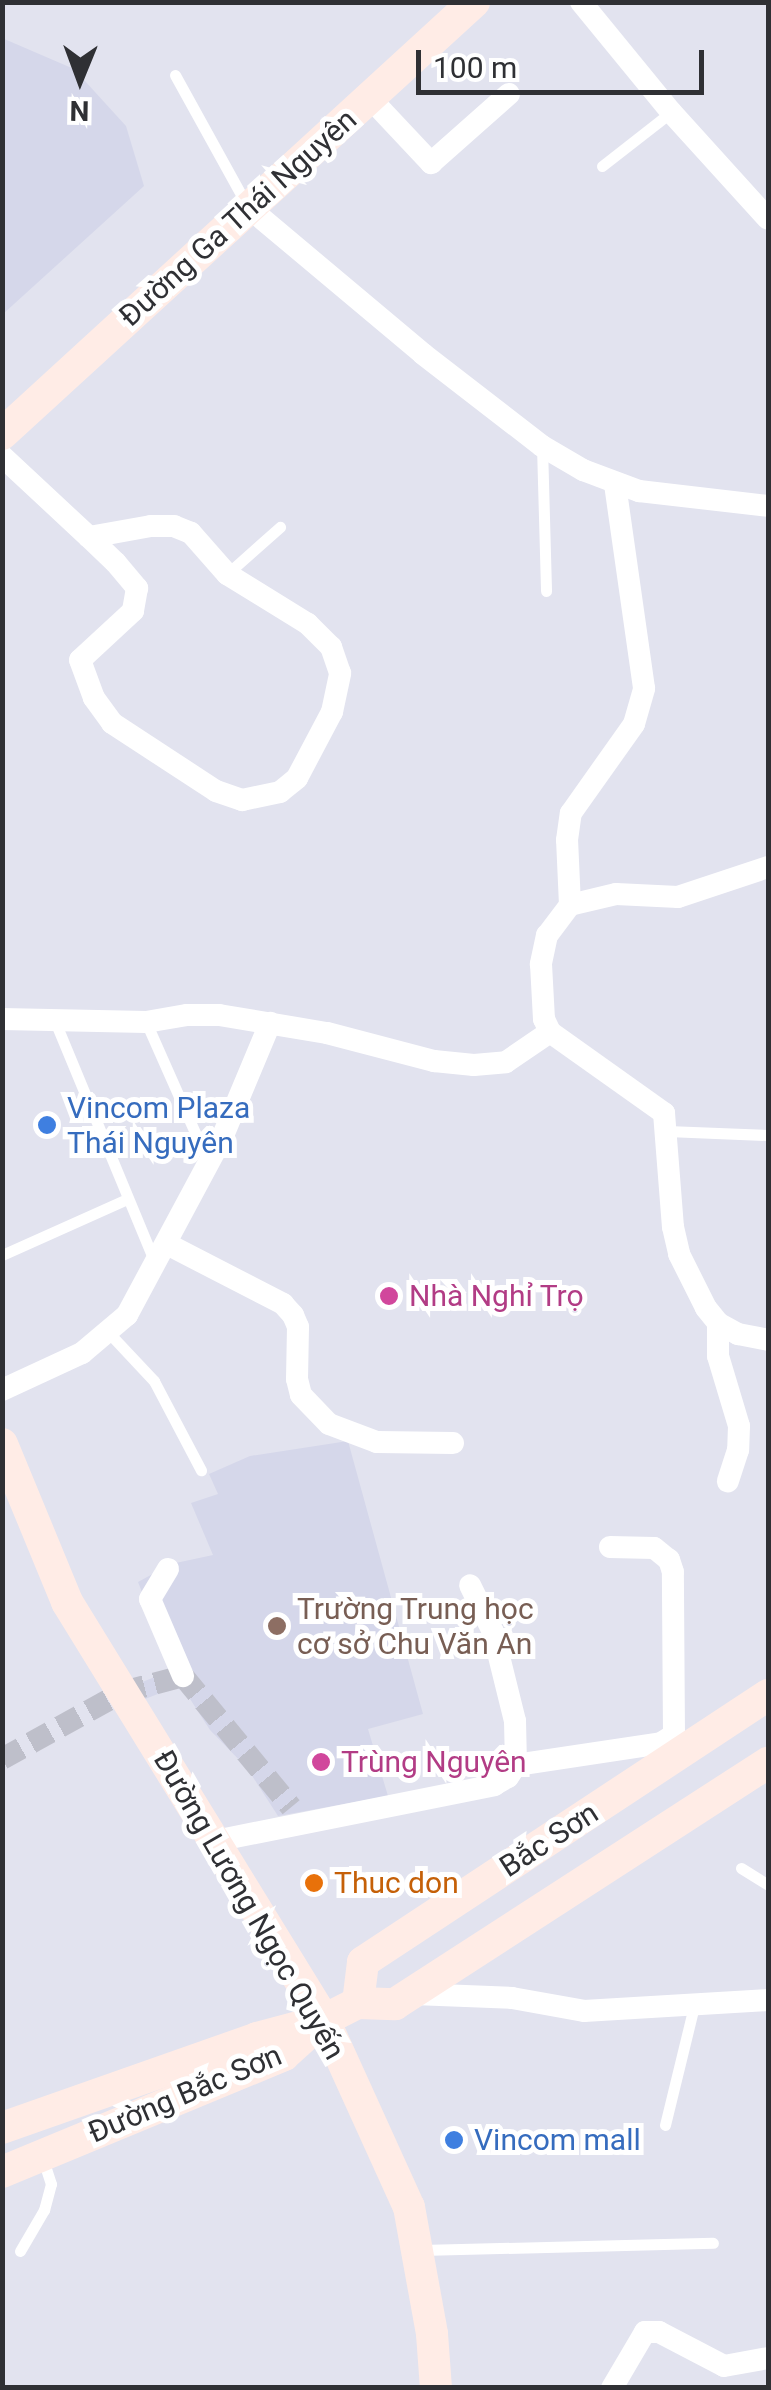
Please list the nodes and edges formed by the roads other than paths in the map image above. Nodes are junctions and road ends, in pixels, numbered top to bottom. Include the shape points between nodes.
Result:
1 (474, 2) edge
2 (580, 2) edge
3 (175, 74) dead end
4 (509, 94) dead end
5 (369, 97) junction
6 (670, 112) junction
7 (602, 166) dead end
8 (248, 207) junction
9 (768, 218) edge
10 (2, 434) edge
11 (542, 446) junction
12 (2, 456) edge
13 (615, 484) junction
14 (768, 506) edge
15 (280, 527) dead end
16 (89, 537) junction
17 (227, 574) junction
18 (546, 592) dead end
19 (768, 867) edge
20 (570, 905) junction
21 (54, 1019) junction
22 (2, 1020) edge
23 (146, 1022) junction
24 (270, 1023) junction
25 (550, 1032) junction
26 (666, 1131) junction
27 (768, 1135) edge
28 (208, 1164) junction
29 (128, 1199) junction
30 (167, 1244) junction
31 (2, 1255) edge
32 (157, 1266) junction
33 (718, 1323) junction
34 (109, 1333) junction
35 (768, 1340) edge
36 (2, 1390) edge
37 (453, 1443) dead end
38 (2, 1444) edge
39 (202, 1470) dead end
40 (728, 1481) dead end
41 (610, 1546) dead end
42 (168, 1570) dead end
43 (470, 1585) dead end
44 (184, 1676) dead end
45 (768, 1695) edge
46 (768, 1763) edge
47 (516, 1765) junction
48 (215, 1841) junction
49 (741, 1868) dead end
50 (768, 1885) edge
51 (412, 1994) junction
52 (768, 2000) edge
53 (358, 2003) junction
54 (694, 2006) junction
55 (324, 2020) junction
56 (665, 2125) dead end
57 (3, 2128) edge
58 (22, 2164) edge
59 (713, 2243) dead end
60 (417, 2250) junction
61 (20, 2251) dead end
62 (768, 2358) edge
63 (436, 2388) edge
64 (612, 2388) edge

1 - 5 main road, Đường Ga Thái Nguyên
2 - 6 street
3 - 8 lane
4 - 5 street via 431,163
5 - 8 main road, Đường Ga Thái Nguyên
6 - 7 lane
6 - 9 street
8 - 10 main road, Đường Ga Thái Nguyên
8 - 11 street
11 - 13 street
11 - 18 lane
12 - 16 street
13 - 14 street
13 - 20 street via 644,688 634,724 571,813
15 - 17 lane
16 - 17 street via 174,526 191,533
16 - 17 street via 138,588 133,611 83,653 94,698 112,723 216,791 261,799 297,778 320,740 340,673 331,647 308,624
19 - 20 street via 678,897 616,894
20 - 25 street via 548,935 540,964
21 - 22 street
21 - 23 street
21 - 29 lane
23 - 24 street via 203,1014
23 - 28 lane
24 - 25 street via 474,1065 506,1062
24 - 28 street
25 - 26 street via 653,1100 664,1113
26 - 27 lane
26 - 33 street via 679,1254
28 - 30 street
29 - 31 lane
29 - 32 lane
30 - 32 street
30 - 37 street via 293,1314 301,1395 329,1424 377,1442
32 - 34 street
33 - 35 street
33 - 40 street via 718,1356 740,1426
34 - 36 street via 55,1368
34 - 39 lane via 154,1381
38 - 48 main road, Đường Lương Ngọc Quyến via 67,1602
41 - 47 street via 654,1548 674,1572 674,1735 660,1743
42 - 44 street via 150,1599
43 - 47 street via 492,1632 515,1721
45 - 53 main road, Bắc Sơn via 363,1962
46 - 51 main road, Bắc Sơn
47 - 48 street via 494,1785
48 - 55 main road, Đường Lương Ngọc Quyến
49 - 50 lane
51 - 53 main road, Bắc Sơn via 396,2004
51 - 54 street via 512,1998 584,2010
52 - 54 street
53 - 55 main road, Bắc Sơn
54 - 56 lane
55 - 57 main road, Đường Bắc Sơn
55 - 58 main road, Đường Bắc Sơn via 284,2055
55 - 60 main road, Đường Lương Ngọc Quyến via 409,2207
57 - 58 lane
58 - 61 lane via 50,2184 44,2210
59 - 60 lane
60 - 63 main road, Đường Lương Ngọc Quyến
62 - 64 street via 724,2366 659,2332 645,2332

